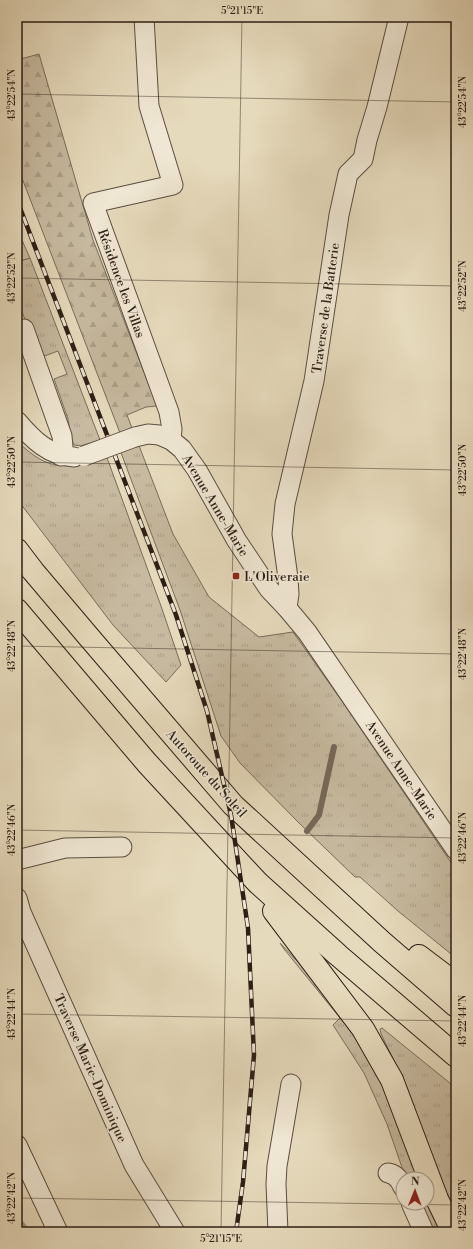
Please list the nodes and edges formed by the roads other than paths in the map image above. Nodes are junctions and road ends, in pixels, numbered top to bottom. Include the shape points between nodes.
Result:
1 (144, 17) edge
2 (399, 17) edge
3 (24, 330) dead end
4 (17, 421) edge
5 (171, 440) junction
6 (61, 456) junction
7 (17, 550) edge
8 (287, 608) junction
9 (17, 610) edge
10 (216, 838) junction
11 (122, 847) dead end
12 (456, 850) edge
13 (287, 854) junction
14 (17, 860) edge
15 (17, 898) edge
16 (456, 984) edge
17 (456, 1006) edge
18 (456, 1056) edge
19 (291, 1084) dead end
20 (17, 1146) edge
21 (388, 1174) dead end
22 (395, 1175) edge
23 (415, 1211) edge
24 (58, 1232) edge
25 (175, 1232) edge
26 (278, 1232) edge
27 (424, 1232) edge
28 (454, 1232) edge

1 - 5 street, Résidence les Villas via 150,106 173,185 94,203 170,412
2 - 8 street, Traverse de la Batterie via 363,159 348,174 339,215 314,381 285,504 282,534 288,586
3 - 6 street via 62,436
4 - 6 street, Avenue Anne-Marie via 37,443
5 - 6 street, Avenue Anne-Marie, bridge via 148,434 84,456
5 - 8 street, Avenue Anne-Marie via 182,449 197,470 268,589
7 - 13 highway, Autoroute du Soleil via 233,805
8 - 12 street, Avenue Anne-Marie via 307,632
9 - 10 highway via 147,762
10 - 18 highway via 258,883 338,956
10 - 28 highway via 363,1029 392,1080 437,1199
11 - 14 street via 65,848
13 - 16 highway
13 - 17 highway, Autoroute du Soleil
15 - 25 street, Traverse Marie-Dominique via 134,1165
19 - 26 street via 277,1166
20 - 24 street
21 - 22 street
23 - 27 street

